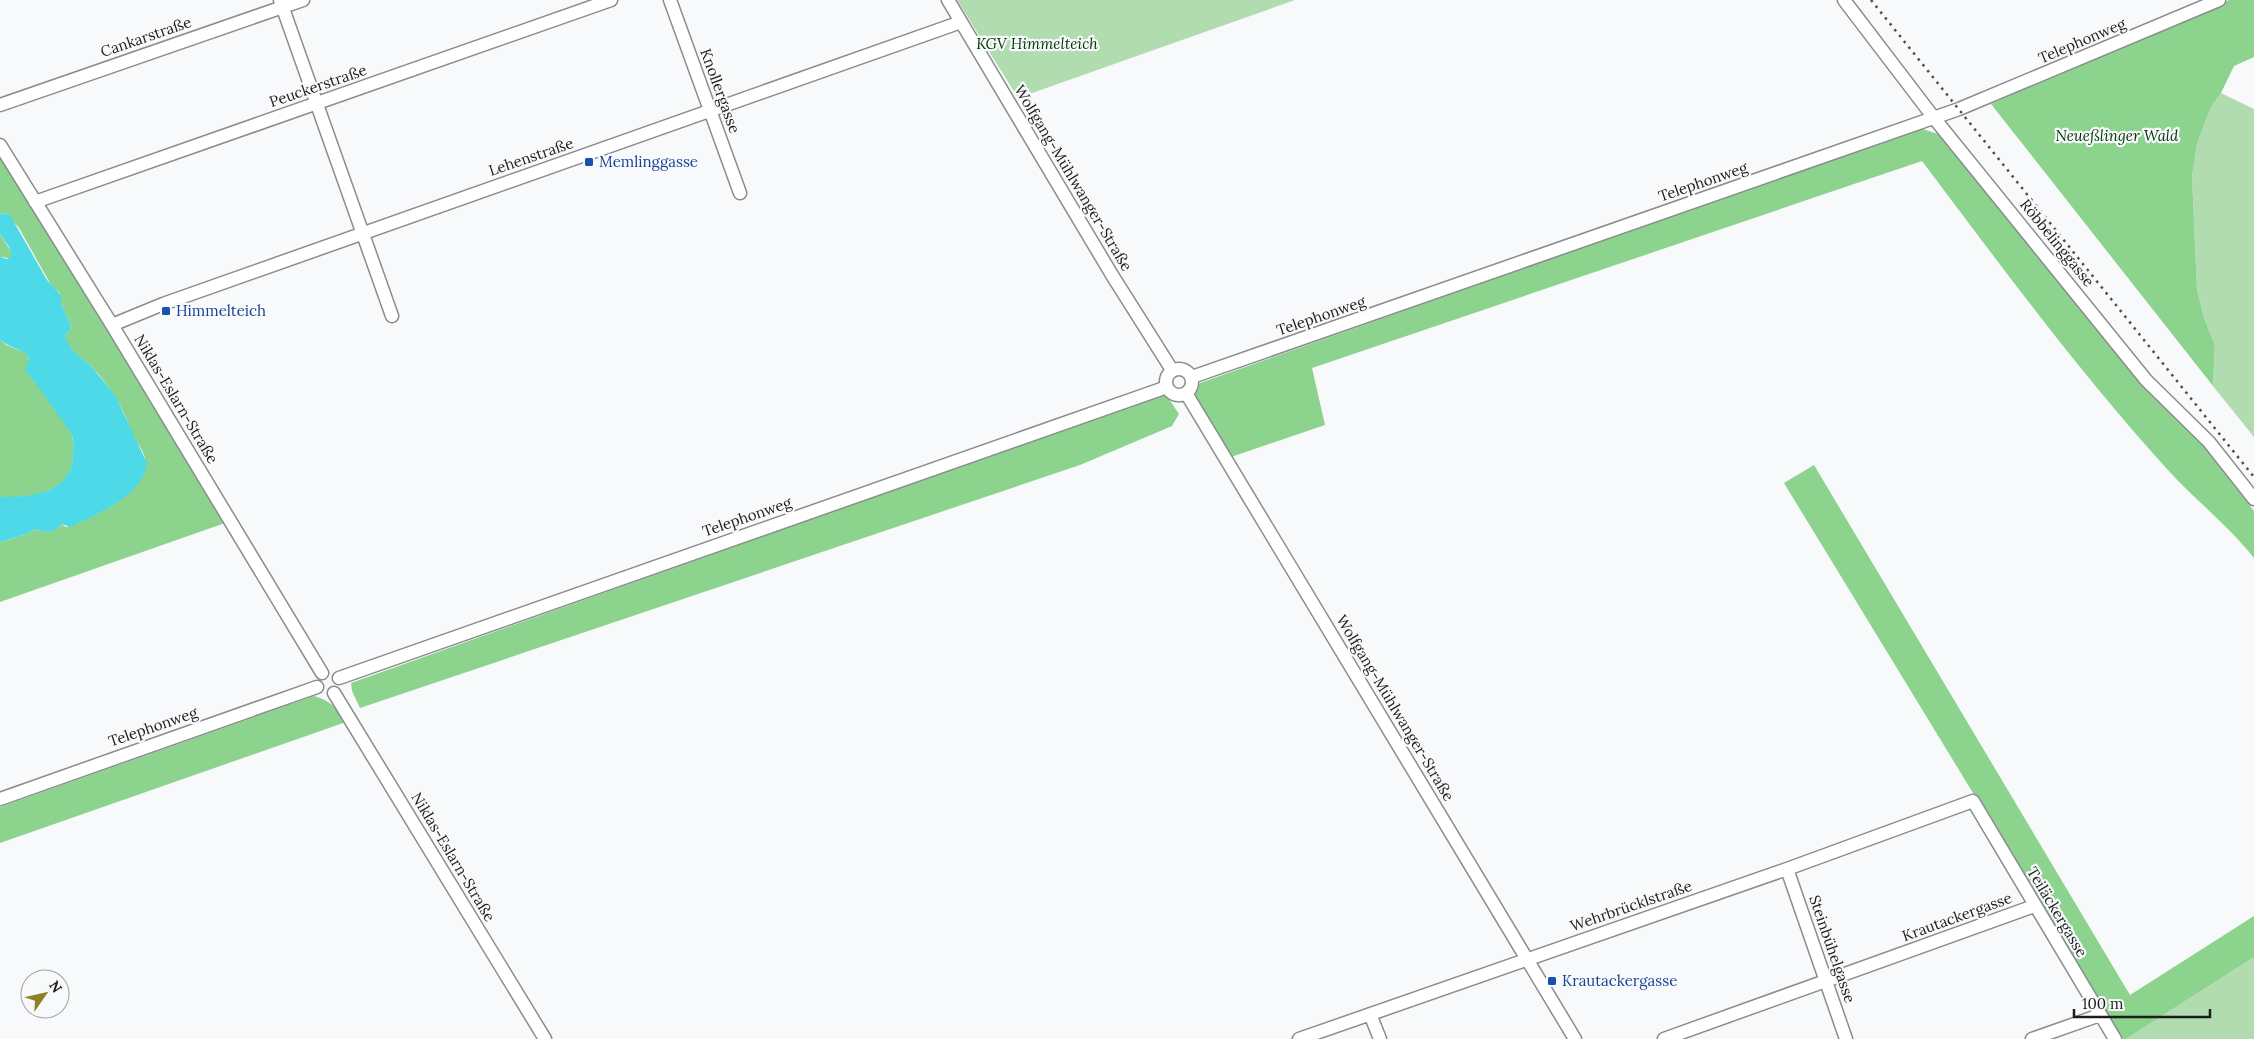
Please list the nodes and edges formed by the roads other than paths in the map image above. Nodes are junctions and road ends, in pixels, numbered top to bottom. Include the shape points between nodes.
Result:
1 (303, 0) edge
2 (611, 0) edge
3 (670, 0) edge
4 (948, 0) edge
5 (1844, 0) edge
6 (2218, 0) edge
7 (281, 4) edge
8 (961, 22) junction
9 (0, 104) edge
10 (317, 104) junction
11 (710, 112) junction
12 (1934, 118) junction
13 (0, 145) edge
14 (740, 193) dead end
15 (35, 202) junction
16 (363, 234) junction
17 (392, 316) dead end
18 (112, 325) junction
19 (1172, 370) junction
20 (1192, 377) junction
21 (1167, 387) junction
22 (1186, 394) junction
23 (2254, 499) edge
24 (322, 672) junction
25 (339, 678) junction
26 (317, 687) junction
27 (334, 693) junction
28 (0, 799) edge
29 (1973, 801) joint
30 (1787, 869) junction
31 (2034, 906) junction
32 (1528, 960) junction
33 (1826, 981) junction
34 (1370, 1014) junction
35 (2100, 1015) junction
36 (545, 1039) edge
37 (1299, 1039) edge
38 (1380, 1039) edge
39 (1575, 1039) edge
40 (1664, 1039) edge
41 (1846, 1039) edge
42 (2032, 1039) edge
43 (2115, 1039) edge

1 - 7 street, Cankarstraße
2 - 10 street, Peuckerstraße
3 - 11 street, Knollergasse
4 - 8 street, Wolfgang-Mühlwanger-Straße
5 - 12 street, Röbbelinggasse
6 - 12 street, Telephonweg
7 - 9 street, Cankarstraße
7 - 10 street
8 - 11 street, Lehenstraße
8 - 19 street, Wolfgang-Mühlwanger-Straße
10 - 15 street, Peuckerstraße
10 - 16 street
11 - 14 street, Knollergasse
11 - 16 street, Lehenstraße
12 - 20 street, Telephonweg
12 - 23 street, Röbbelinggasse via 2146,380 2209,442
13 - 15 street, Niklas-Eslarn-Straße
15 - 18 street, Niklas-Eslarn-Straße
16 - 17 street
16 - 18 street, Lehenstraße
18 - 24 street, Niklas-Eslarn-Straße
19 - 20 street via 1182,369
19 - 21 street via 1167,378
20 - 22 street
21 - 22 street via 1175,395
21 - 25 street, Telephonweg
22 - 32 street, Wolfgang-Mühlwanger-Straße
24 - 25 street via 334,672
24 - 26 street via 317,678
25 - 27 street via 339,686
26 - 27 street via 326,694
26 - 28 street, Telephonweg
27 - 36 street, Niklas-Eslarn-Straße
29 - 30 street, Wehrbrücklstraße
29 - 31 street, Teiläckergasse
30 - 32 street, Wehrbrücklstraße
30 - 33 street, Steinbühelgasse
31 - 33 street, Krautackergasse
31 - 35 street, Teiläckergasse
32 - 34 street, Wehrbrücklstraße
32 - 39 street, Wolfgang-Mühlwanger-Straße
33 - 40 street, Krautackergasse
33 - 41 street, Steinbühelgasse
34 - 37 street, Wehrbrücklstraße
34 - 38 street
35 - 42 street
35 - 43 street, Teiläckergasse

